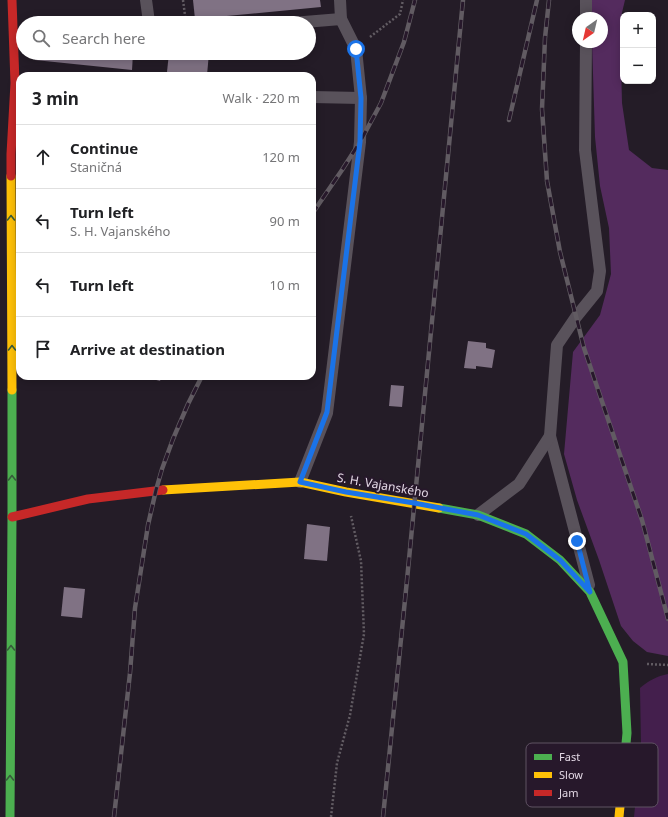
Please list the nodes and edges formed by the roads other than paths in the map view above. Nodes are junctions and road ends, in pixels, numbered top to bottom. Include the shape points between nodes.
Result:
1 (12, 0) edge
2 (146, 0) edge
3 (340, 0) edge
4 (586, 0) edge
5 (586, 12) edge
6 (148, 16) edge
7 (341, 19) junction
8 (316, 21) edge
9 (586, 48) edge
10 (316, 97) edge
11 (361, 98) junction
12 (550, 436) junction
13 (300, 482) junction
14 (478, 515) junction
15 (6, 518) edge
16 (590, 592) junction
17 (626, 743) edge
18 (620, 807) edge
19 (10, 817) edge
20 (619, 817) edge

15 -> 1 street via 11,154 15,83
2 - 6 lane
3 - 7 lane
4 - 5 lane
7 - 8 lane
7 - 11 lane via 356,49
9 - 12 lane via 584,150 600,271 597,291 556,345
10 - 11 lane
11 - 13 lane via 360,142 327,412
12 - 14 lane via 519,484
12 - 16 lane
13 - 14 street, S. H. Vajanského
13 - 15 street, S. H. Vajanského via 156,490 88,499
14 - 16 street, S. H. Vajanského via 526,534 560,560
19 -> 15 street
16 - 17 street, S. H. Vajanského via 622,662
18 - 20 street, S. H. Vajanského

